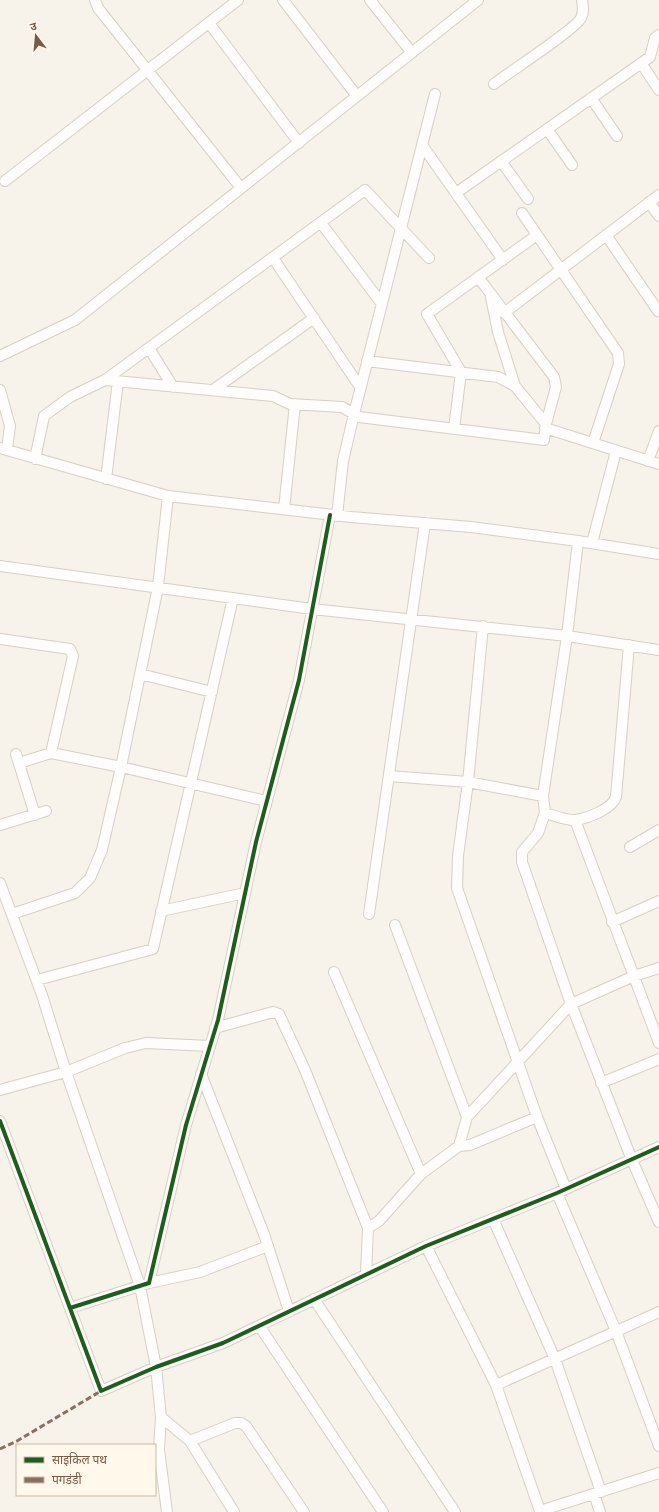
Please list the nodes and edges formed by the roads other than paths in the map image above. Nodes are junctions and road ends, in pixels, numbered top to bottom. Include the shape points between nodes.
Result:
1 (95, 0) edge
2 (238, 0) edge
3 (283, 0) edge
4 (370, 0) edge
5 (478, 0) edge
6 (582, 0) edge
7 (468, 3) edge
8 (209, 23) junction
9 (659, 35) edge
10 (412, 53) junction
11 (641, 63) junction
12 (148, 70) junction
13 (494, 84) dead end
14 (659, 90) edge
15 (436, 94) dead end
16 (357, 96) junction
17 (591, 98) junction
18 (547, 129) junction
19 (617, 136) dead end
20 (298, 143) junction
21 (422, 145) junction
22 (501, 161) junction
23 (572, 165) dead end
24 (5, 181) dead end
25 (241, 188) junction
26 (456, 193) junction
27 (659, 195) edge
28 (528, 199) dead end
29 (649, 202) junction
30 (522, 213) dead end
31 (659, 216) edge
32 (321, 222) junction
33 (401, 228) junction
34 (537, 235) junction
35 (606, 235) junction
36 (273, 258) junction
37 (429, 258) dead end
38 (503, 260) junction
39 (561, 269) junction
40 (478, 277) junction
41 (491, 294) junction
42 (382, 304) junction
43 (658, 311) dead end
44 (504, 313) junction
45 (314, 318) junction
46 (149, 348) junction
47 (0, 356) edge
48 (367, 360) junction
49 (461, 372) junction
50 (105, 380) junction
51 (118, 381) junction
52 (515, 386) junction
53 (173, 387) junction
54 (360, 387) junction
55 (0, 390) edge
56 (213, 390) junction
57 (295, 404) junction
58 (354, 414) junction
59 (546, 426) junction
60 (454, 429) junction
61 (659, 432) edge
62 (593, 443) junction
63 (3, 449) edge
64 (616, 450) junction
65 (35, 459) junction
66 (648, 461) junction
67 (659, 464) edge
68 (106, 479) junction
69 (168, 496) junction
70 (284, 510) junction
71 (333, 515) junction
72 (425, 523) junction
73 (578, 541) junction
74 (592, 543) junction
75 (659, 554) edge
76 (0, 566) edge
77 (158, 588) junction
78 (233, 598) junction
79 (312, 609) junction
80 (412, 618) junction
81 (483, 626) junction
82 (567, 636) junction
83 (0, 639) edge
84 (629, 645) junction
85 (659, 650) edge
86 (140, 674) junction
87 (212, 692) junction
88 (51, 753) junction
89 (121, 767) junction
90 (389, 776) junction
91 (468, 782) junction
92 (191, 784) junction
93 (543, 796) junction
94 (266, 802) junction
95 (46, 811) dead end
96 (545, 813) junction
97 (35, 815) junction
98 (575, 820) junction
99 (0, 825) edge
100 (659, 830) edge
101 (630, 847) dead end
102 (0, 883) edge
103 (245, 894) junction
104 (659, 900) edge
105 (161, 911) junction
106 (12, 914) junction
107 (369, 914) dead end
108 (612, 922) junction
109 (395, 925) dead end
110 (659, 968) edge
111 (334, 972) dead end
112 (634, 976) junction
113 (37, 980) junction
114 (571, 1004) junction
115 (215, 1028) junction
116 (659, 1044) edge
117 (210, 1046) junction
118 (659, 1059) edge
119 (517, 1062) junction
120 (66, 1072) junction
121 (201, 1074) junction
122 (601, 1083) junction
123 (0, 1090) edge
124 (467, 1117) junction
125 (537, 1117) junction
126 (0, 1121) edge
127 (459, 1146) junction
128 (659, 1148) edge
129 (632, 1160) junction
130 (421, 1174) junction
131 (562, 1191) junction
132 (493, 1219) junction
133 (659, 1222) edge
134 (368, 1228) junction
135 (268, 1246) junction
136 (426, 1246) junction
137 (366, 1274) junction
138 (144, 1284) junction
139 (314, 1299) junction
140 (70, 1308) junction
141 (289, 1312) junction
142 (659, 1312) edge
143 (260, 1326) junction
144 (616, 1331) junction
145 (555, 1359) junction
146 (156, 1367) junction
147 (496, 1385) junction
148 (160, 1417) junction
149 (190, 1441) junction
150 (659, 1446) edge
151 (659, 1473) edge
152 (597, 1493) junction
153 (167, 1511) edge
154 (234, 1512) edge
155 (304, 1512) edge
156 (383, 1512) edge
157 (455, 1512) edge
158 (539, 1512) edge
159 (600, 1512) edge

1 - 12 street via 98,8
2 - 8 street
3 - 16 street
4 - 10 street
5 - 7 street
6 - 13 street via 584,7 581,19 567,32
7 - 10 street
8 - 12 street
8 - 20 street
9 - 11 street via 655,38 650,57
10 - 16 street
11 - 14 street
11 - 17 street
12 - 24 street
12 - 25 street
15 - 21 street
16 - 20 street
17 - 18 street
17 - 19 street
18 - 22 street
18 - 23 street
20 - 25 street
21 - 26 street
21 - 33 street
22 - 26 street
22 - 28 street
25 - 47 street via 75,320
26 - 38 street
27 - 29 street
29 - 31 street
29 - 35 street
30 - 34 street
32 - 33 street via 365,190
32 - 36 street
32 - 42 street
33 - 37 street
33 - 42 street
34 - 38 street
34 - 39 street
35 - 39 street
35 - 43 street
36 - 45 street
36 - 46 street
38 - 40 street
39 - 44 street
39 - 62 street via 618,353 620,364
40 - 41 street
40 - 49 street via 426,314
41 - 44 street
41 - 52 street via 498,332
42 - 48 street
44 - 59 street via 554,377 556,387
45 - 54 street
45 - 56 street
46 - 50 street
46 - 53 street
48 - 49 street
48 - 54 street
49 - 52 street via 498,377
49 - 60 street
50 - 51 street
50 - 65 street via 70,398 44,416
51 - 53 street
51 - 68 street
52 - 59 street
53 - 56 street
54 - 58 street
55 - 63 street via 10,426
56 - 57 street via 273,396
57 - 58 street via 342,407
57 - 70 street
58 - 60 street via 359,417
58 - 71 street
59 - 60 street via 544,440
59 - 62 street
61 - 66 street
62 - 64 street
63 - 65 street
64 - 66 street
64 - 74 street
65 - 68 street
66 - 67 street
68 - 69 street
69 - 70 street
69 - 77 street
70 - 71 street
71 - 72 street
71 - 79 street
72 - 73 street
72 - 80 street
73 - 74 street
73 - 82 street
74 - 75 street
76 - 77 street
77 - 78 street
77 - 86 street
78 - 79 street
78 - 87 street
79 - 80 street
79 - 94 street via 299,680
80 - 81 street
80 - 90 street
81 - 82 street
81 - 91 street
82 - 84 street
82 - 93 street
83 - 88 street via 70,649 73,656
84 - 85 street
84 - 98 street via 616,798 608,809
86 - 87 street
86 - 89 street
87 - 92 street
88 - 89 street
88 - 97 street via 18,758
89 - 92 street
89 - 106 street via 102,850 90,878 74,892
90 - 91 street
90 - 107 street
91 - 93 street
91 - 119 street via 458,856 457,888
92 - 94 street
92 - 105 street
93 - 96 street
94 - 103 street
95 - 97 street
96 - 98 street
96 - 114 street via 538,833 522,852 522,862
97 - 99 street
98 - 108 street
100 - 101 street
102 - 106 street
103 - 105 street
103 - 115 street
104 - 108 street
105 - 113 street via 153,949
106 - 113 street
108 - 112 street
109 - 124 street
110 - 112 street
111 - 130 street
112 - 114 street
112 - 116 street
113 - 120 street
114 - 119 street
114 - 122 street
115 - 117 street
115 - 134 street via 273,1012 279,1014 305,1070
117 - 120 street via 146,1043 125,1048
117 - 121 street
118 - 122 street
119 - 124 street
119 - 125 street
120 - 123 street
120 - 138 street
121 - 135 street
121 - 138 street
122 - 129 street
124 - 127 street
125 - 127 street via 470,1145
125 - 131 street
126 - 140 street
127 - 130 street
128 - 129 street
129 - 131 street
129 - 133 street
130 - 134 street via 379,1220
131 - 132 street
131 - 144 street
132 - 136 street
132 - 145 street
134 - 137 street
135 - 138 street via 200,1272
135 - 141 street
136 - 137 street
136 - 147 street
137 - 139 street
138 - 140 street
138 - 146 street
139 - 141 street
139 - 157 street
140 - 146 street via 101,1391
141 - 143 street
142 - 144 street
143 - 146 street via 224,1343
143 - 156 street
144 - 145 street
144 - 150 street
145 - 147 street
145 - 152 street
146 - 148 street
147 - 158 street
148 - 149 street
148 - 153 street via 159,1450
149 - 154 street
149 - 155 street via 235,1423 246,1426
151 - 152 street
152 - 158 street
152 - 159 street

